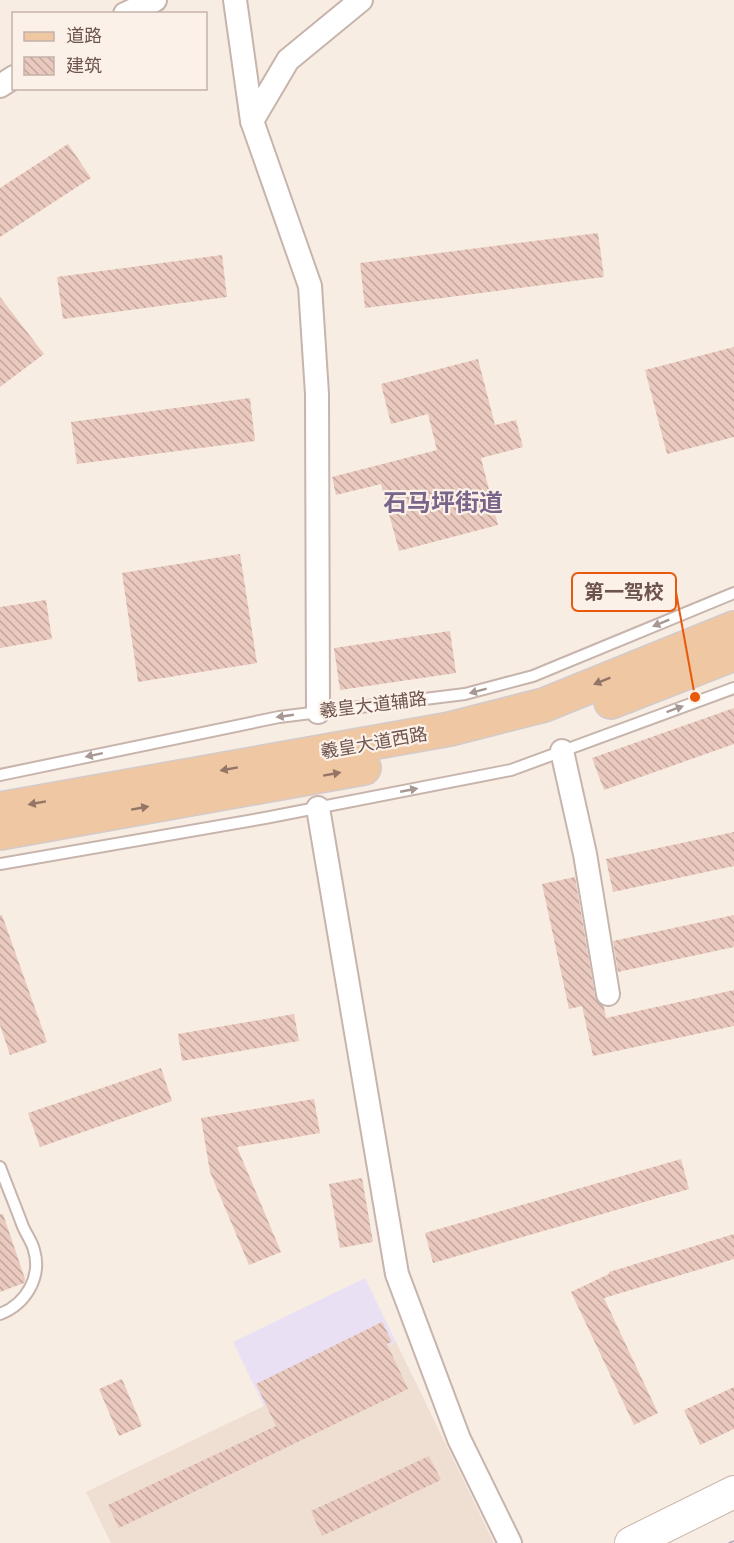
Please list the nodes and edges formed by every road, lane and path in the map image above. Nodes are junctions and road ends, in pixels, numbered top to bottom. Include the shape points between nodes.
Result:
1 (155, 0) edge
2 (235, 0) edge
3 (361, 0) edge
4 (129, 12) edge
5 (252, 122) junction
6 (734, 593) edge
7 (734, 628) edge
8 (734, 654) edge
9 (734, 688) edge
10 (318, 712) junction
11 (562, 751) junction
12 (0, 775) edge
13 (318, 808) junction
14 (0, 809) edge
15 (0, 833) edge
16 (0, 864) edge
17 (608, 994) dead end
18 (0, 1167) edge
19 (0, 1314) edge
20 (734, 1492) edge
21 (510, 1543) edge
22 (631, 1543) edge

1 - 4 street
2 - 5 street
3 - 5 street via 288,60
5 - 10 street via 310,286 317,394
6 -> 10 lane, 羲皇大道辅路 via 533,676 465,694
7 -> 14 main road, 羲皇大道西路 via 544,705 450,729
15 -> 8 main road, 羲皇大道西路 via 455,752 552,725
11 -> 9 lane
10 -> 12 lane, 羲皇大道辅路
13 -> 11 lane via 511,770
11 - 17 street via 585,854
13 - 16 lane
13 - 21 street via 397,1274 459,1438
18 - 19 lane via 31,1240 36,1274 26,1295
20 - 22 main road

